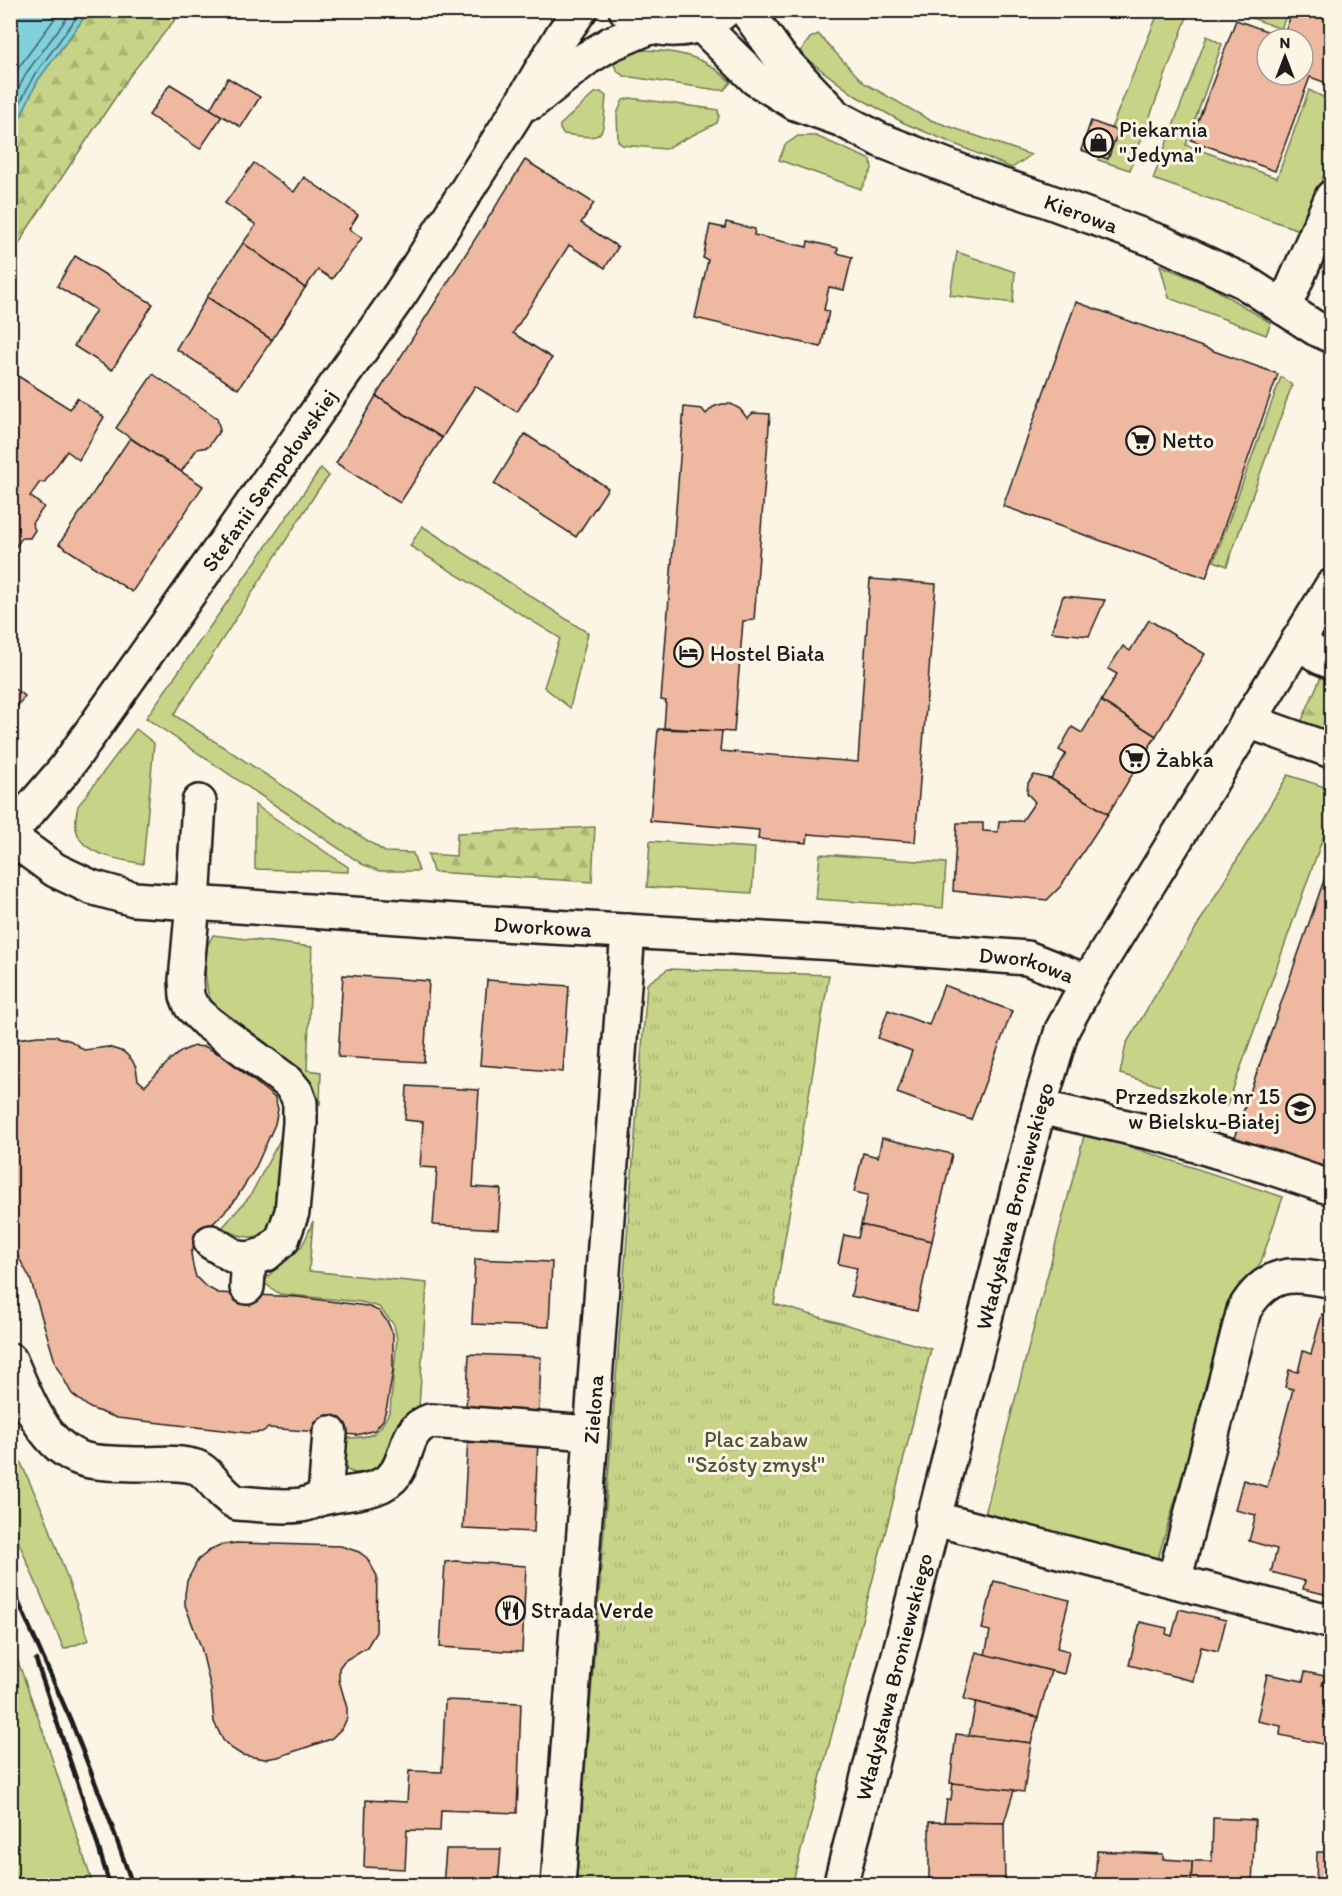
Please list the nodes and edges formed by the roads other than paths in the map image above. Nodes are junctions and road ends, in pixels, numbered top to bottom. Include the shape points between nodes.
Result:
1 (580, 10) edge
2 (746, 10) edge
3 (639, 18) edge
4 (713, 18) edge
5 (514, 116) junction
6 (840, 119) junction
7 (1332, 197) edge
8 (1284, 308) junction
9 (1326, 339) edge
10 (1332, 586) edge
11 (1298, 641) junction
12 (1332, 662) edge
13 (1248, 721) junction
14 (1332, 751) edge
15 (199, 802) dead end
16 (10, 835) edge
17 (193, 903) junction
18 (628, 932) junction
19 (1088, 982) junction
20 (1039, 1107) junction
21 (1332, 1188) edge
22 (212, 1242) dead end
23 (1332, 1281) edge
24 (10, 1360) edge
25 (330, 1433) dead end
26 (590, 1433) junction
27 (325, 1497) junction
28 (933, 1518) junction
29 (1174, 1581) junction
30 (1332, 1622) edge
31 (558, 1886) edge
32 (840, 1886) edge

1 - 5 street, Stefanii Sempołowskiej
2 - 6 street, Kierowa via 779,56
3 - 4 street via 676,30
3 - 5 street, Stefanii Sempołowskiej
4 - 6 street, Kierowa via 756,79 795,103
5 - 16 street, Stefanii Sempołowskiej via 401,293 278,470 65,770
6 - 8 street, Kierowa via 880,140 970,175 1160,242 1243,281
7 - 8 street
8 - 9 street, Kierowa
10 - 11 street, Władysława Broniewskiego
11 - 12 street
11 - 13 street, Władysława Broniewskiego
13 - 14 street
13 - 19 street, Władysława Broniewskiego
15 - 17 street
16 - 17 street, Dworkowa via 55,870 91,887 134,898
17 - 18 street, Dworkowa
17 - 22 street via 186,980 191,1006 288,1082 300,1103 292,1212 282,1240 248,1273 237,1258
18 - 19 street, Dworkowa via 1027,958
18 - 26 street, Zielona
19 - 20 street, Władysława Broniewskiego via 1062,1030
20 - 21 street via 1166,1136
20 - 28 street, Władysława Broniewskiego
23 - 29 street via 1307,1275 1274,1279 1260,1288 1244,1310
24 - 27 street via 42,1425 55,1442 88,1460 198,1468 219,1491 237,1503 301,1505
25 - 27 street
26 - 27 street via 430,1421 419,1424 401,1464 387,1481 374,1488
26 - 31 street, Zielona
28 - 29 street
28 - 32 street, Władysława Broniewskiego
29 - 30 street

